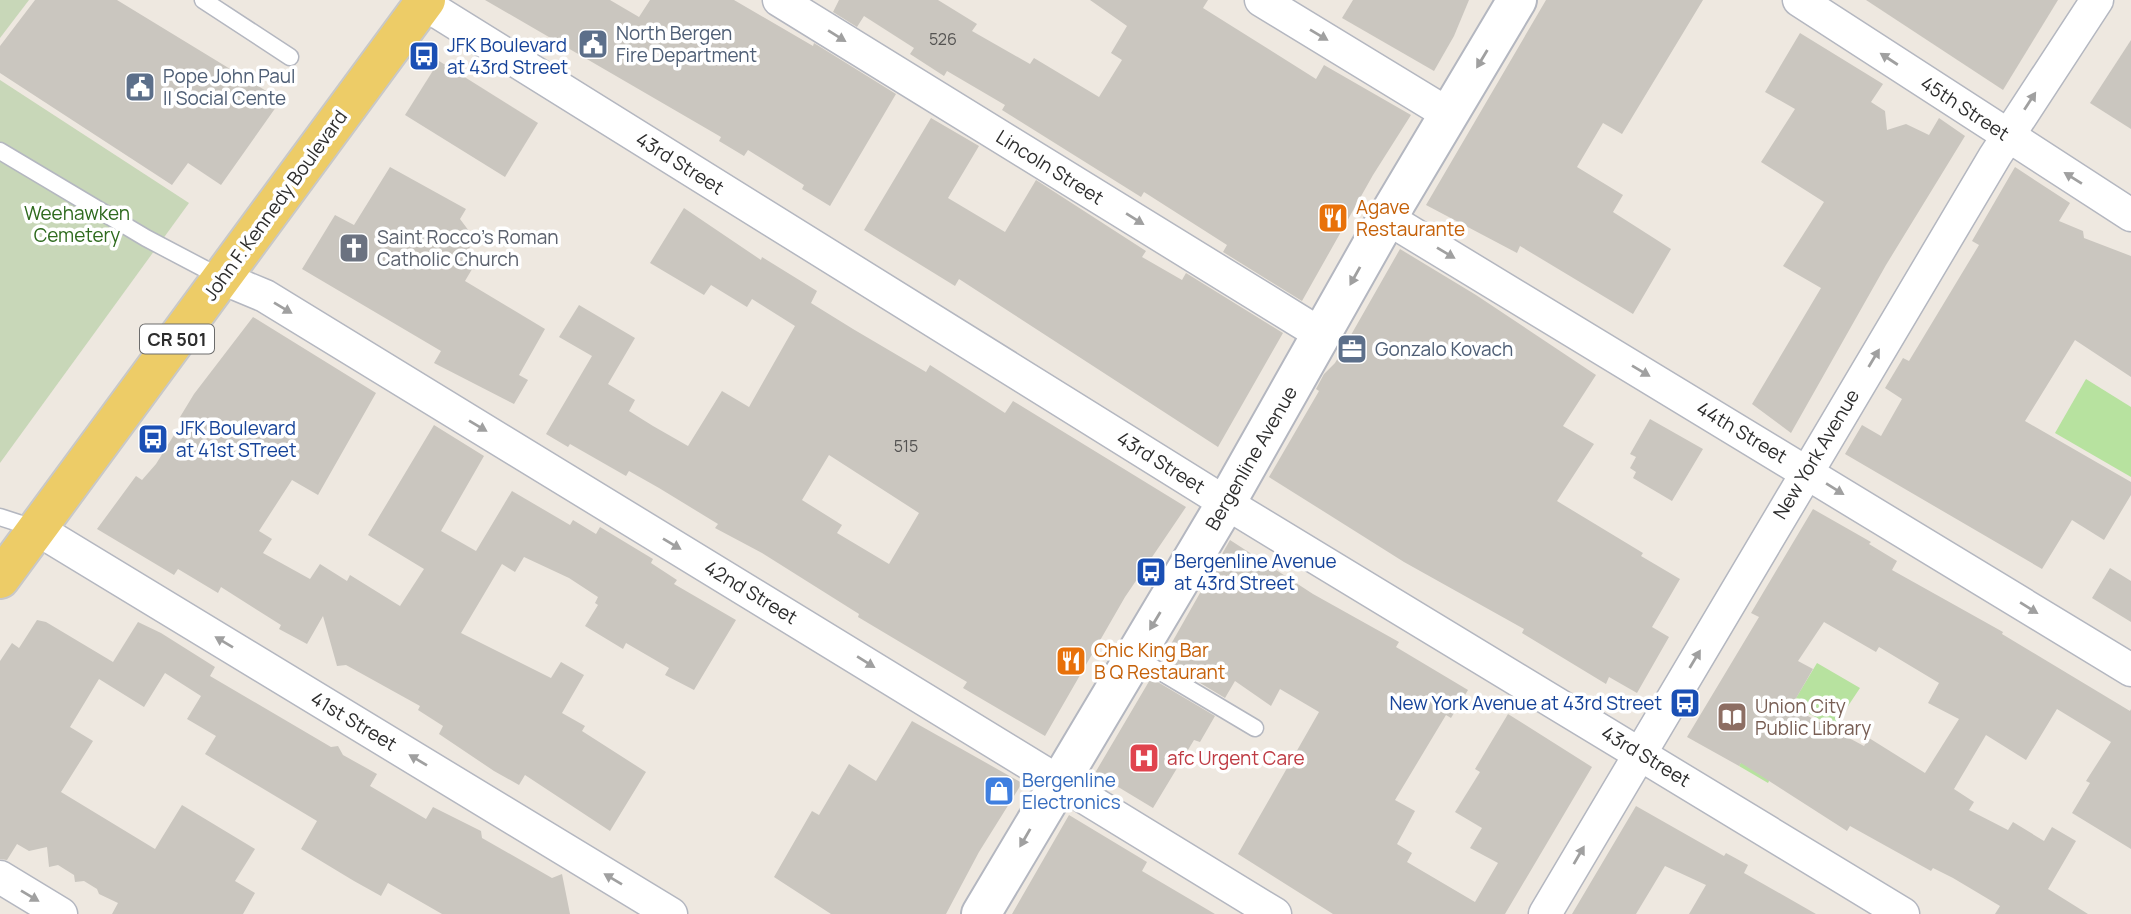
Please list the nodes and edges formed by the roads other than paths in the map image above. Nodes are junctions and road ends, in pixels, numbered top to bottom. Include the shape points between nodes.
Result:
1 (203, 0) edge
2 (779, 0) edge
3 (1261, 0) edge
4 (1517, 0) edge
5 (1799, 0) edge
6 (2098, 0) edge
7 (425, 2) edge
8 (289, 57) dead end
9 (1448, 114) junction
10 (2007, 136) junction
11 (0, 151) edge
12 (2131, 215) edge
13 (1387, 218) junction
14 (222, 278) junction
15 (1322, 335) junction
16 (1806, 471) junction
17 (1226, 503) junction
18 (0, 517) edge
19 (37, 529) junction
20 (0, 579) edge
21 (1134, 656) junction
22 (2131, 670) edge
23 (1255, 728) dead end
24 (1640, 752) junction
25 (1058, 782) junction
26 (0, 877) edge
27 (61, 914) edge
28 (670, 914) edge
29 (981, 914) edge
30 (1275, 914) edge
31 (1545, 914) edge
32 (1903, 914) edge

1 - 8 lane
2 -> 15 street, Lincoln Street
3 -> 9 street
4 -> 9 street, Bergenline Avenue
10 -> 5 street, 45th Street
10 -> 6 street, New York Avenue
7 - 14 main road, John F. Kennedy Boulevard / CR 501
7 - 17 street, 43rd Street
9 - 13 street, Bergenline Avenue
12 -> 10 street, 45th Street
16 -> 10 street, New York Avenue
11 - 14 lane
13 -> 15 street, Bergenline Avenue
13 -> 16 street, 44th Street
14 - 19 main road, John F. Kennedy Boulevard / CR 501
14 -> 25 street, 42nd Street via 265,296
15 - 17 street, Bergenline Avenue
16 -> 22 street, 44th Street
24 -> 16 street, New York Avenue
17 -> 21 street, Bergenline Avenue
17 - 24 street, 43rd Street
18 - 19 lane
19 - 20 main road, John F. Kennedy Boulevard / CR 501
28 -> 19 street, 41st Street
21 - 23 lane
21 - 25 street, Bergenline Avenue
31 -> 24 street, New York Avenue
24 - 32 street, 43rd Street
25 -> 29 street, Bergenline Avenue
25 - 30 street, 42nd Street
26 -> 27 street

